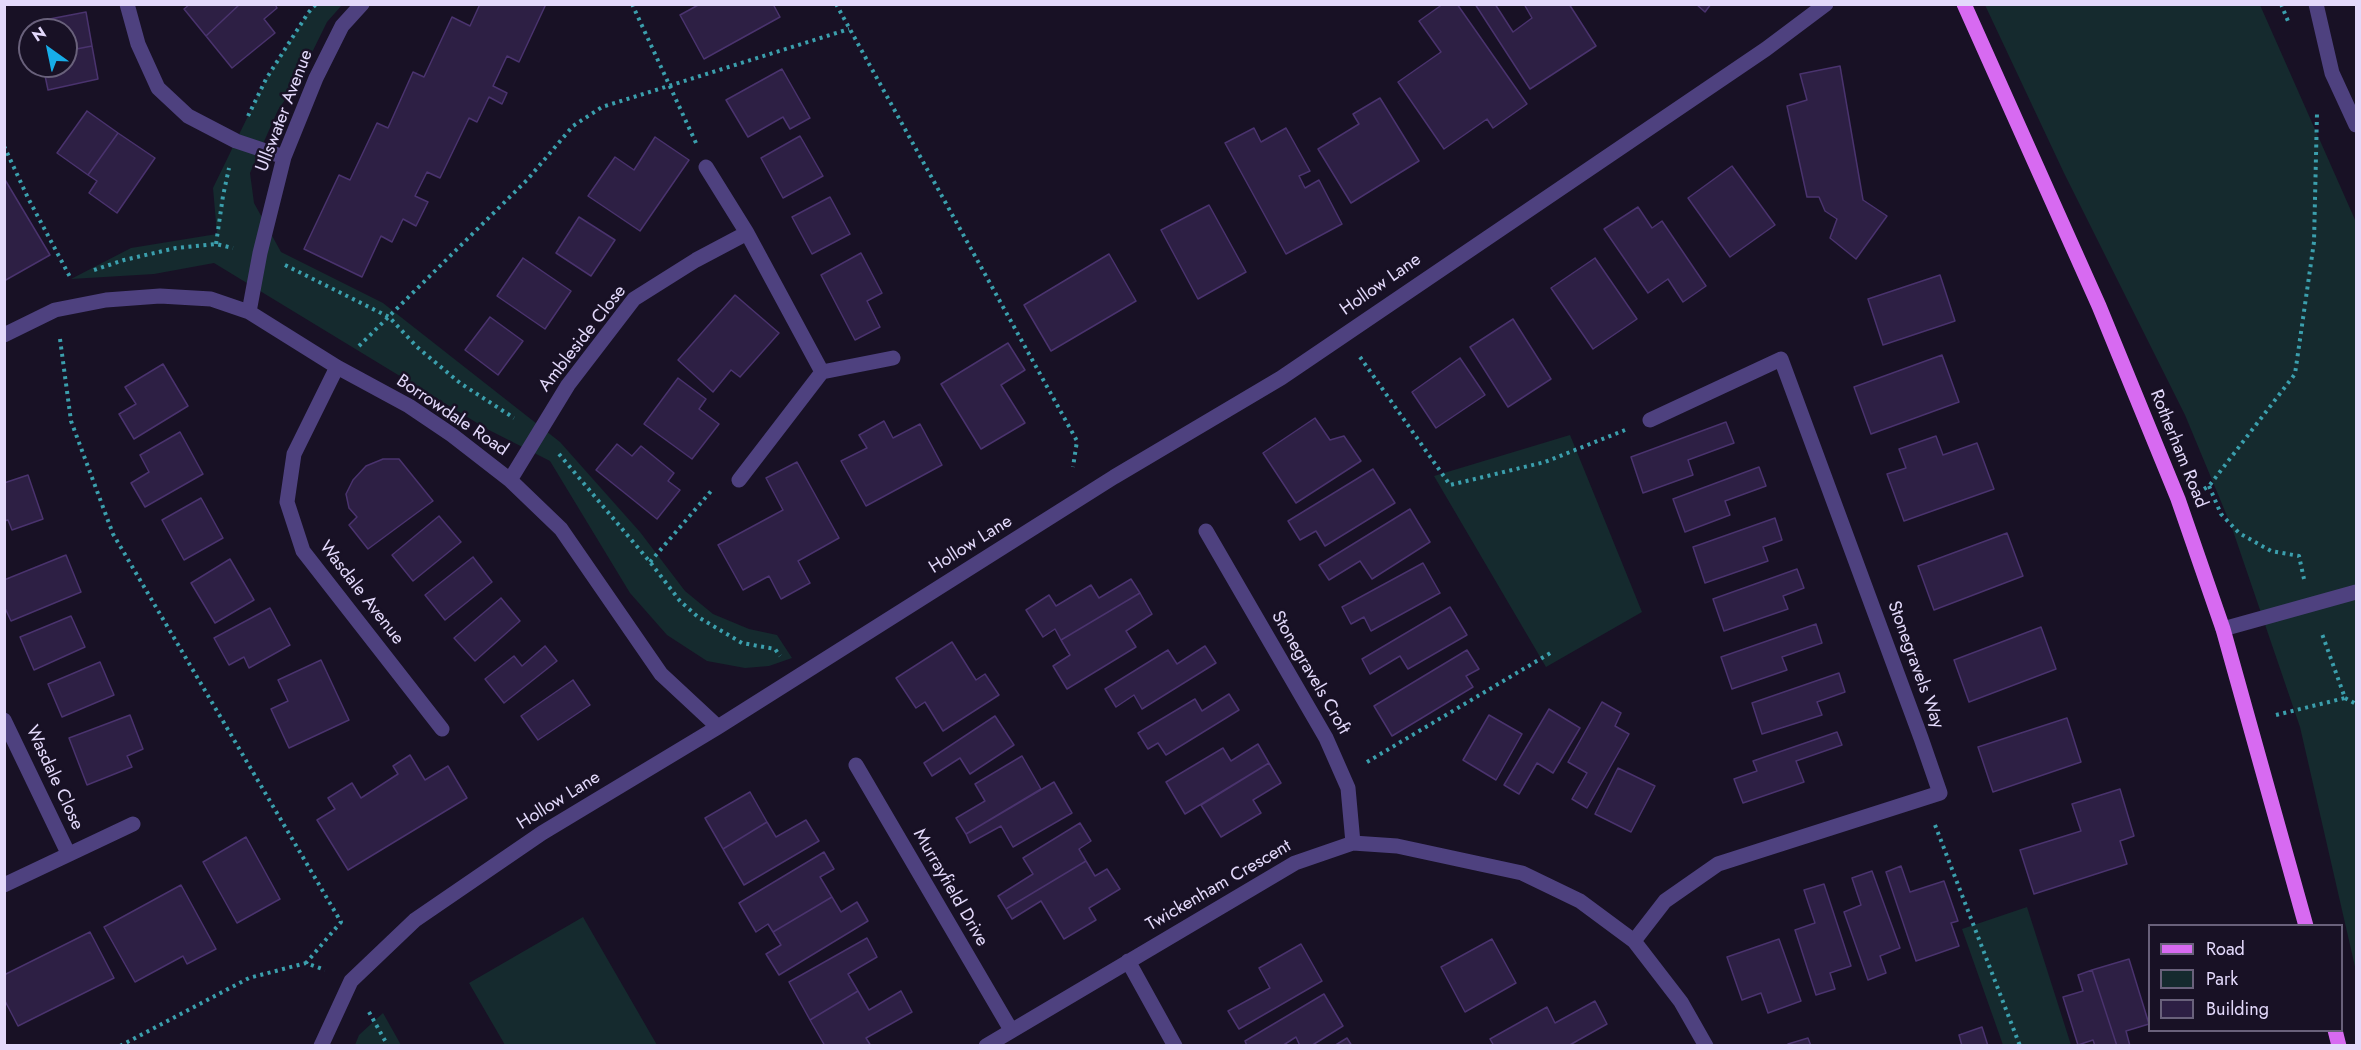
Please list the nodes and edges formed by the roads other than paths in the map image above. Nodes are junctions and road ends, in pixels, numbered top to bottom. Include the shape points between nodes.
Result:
1 (128, 4) edge
2 (362, 4) edge
3 (1826, 4) edge
4 (1964, 4) edge
5 (2316, 4) edge
6 (2356, 125) edge
7 (284, 158) junction
8 (706, 166) road end
9 (747, 233) junction
10 (249, 312) junction
11 (4, 335) edge
12 (893, 358) dead end
13 (337, 367) junction
14 (822, 372) junction
15 (1650, 420) road end
16 (510, 480) junction
17 (739, 480) road end
18 (1206, 531) dead end
19 (2356, 592) edge
20 (2223, 629) junction
21 (4, 720) edge
22 (718, 727) junction
23 (442, 729) dead end
24 (856, 765) dead end
25 (134, 824) dead end
26 (1353, 843) junction
27 (68, 853) junction
28 (4, 885) edge
29 (2305, 924) edge
30 (1634, 941) junction
31 (1128, 961) junction
32 (1011, 1030) junction
33 (321, 1046) edge
34 (986, 1046) edge
35 (1175, 1046) edge
36 (1706, 1046) edge

1 - 7 street via 138,44 158,88 188,116 236,141
2 - 7 street, Ullswater Avenue via 342,26 315,78
3 - 22 street, Hollow Lane via 1766,49 1281,378 1067,507
4 - 20 main road, Rotherham Road via 2099,306 2178,499
5 - 6 street via 2332,73
7 - 10 street, Ullswater Avenue
8 - 9 street
9 - 14 street
9 - 16 street, Ambleside Close via 634,299 568,385
10 - 11 street, Borrowdale Road via 211,299 106,300 55,310
10 - 13 street, Borrowdale Road
12 - 14 street
13 - 16 street, Borrowdale Road via 409,406
13 - 23 street, Wasdale Avenue via 294,454 287,502 303,551
14 - 17 street
15 - 30 street, Stonegravels Way via 1781,359 1940,793 1718,864 1665,901
16 - 22 street, Borrowdale Road via 561,529 661,674
18 - 26 street, Stonegravels Croft via 1326,738 1348,788
19 - 20 street
20 - 29 main road, Rotherham Road
21 - 27 street, Wasdale Close
22 - 33 street, Hollow Lane via 542,833 415,920 351,981
24 - 32 street, Murrayfield Drive
25 - 27 street, Wasdale Close
26 - 30 street, Twickenham Crescent via 1408,848 1522,873 1580,901
26 - 31 street, Twickenham Crescent via 1295,863
27 - 28 street, Wasdale Close
30 - 36 street, Twickenham Crescent via 1681,1002
31 - 32 street, Twickenham Crescent
31 - 35 street
32 - 34 street, Twickenham Crescent

